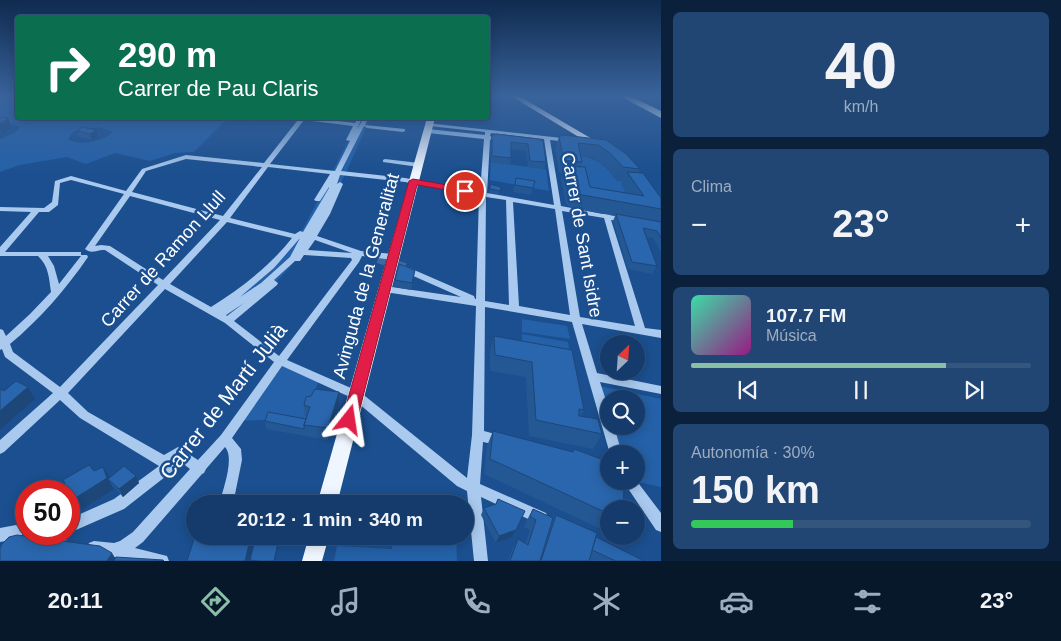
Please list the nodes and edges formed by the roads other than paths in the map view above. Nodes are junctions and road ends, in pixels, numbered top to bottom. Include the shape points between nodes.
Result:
1 (299, 122) edge
2 (361, 122) edge
3 (361, 122) edge
4 (361, 122) edge
5 (367, 122) edge
6 (556, 122) edge
7 (429, 124) edge
8 (403, 130) dead end
9 (488, 134) junction
10 (548, 141) junction
11 (595, 146) junction
12 (349, 147) junction
13 (576, 148) edge
14 (607, 151) edge
15 (385, 161) dead end
16 (266, 164) junction
17 (418, 165) junction
18 (338, 173) junction
19 (413, 181) junction
20 (129, 193) junction
21 (483, 194) junction
22 (509, 199) junction
23 (0, 208) edge
24 (560, 208) junction
25 (36, 211) junction
26 (606, 216) junction
27 (225, 220) junction
28 (631, 221) edge
29 (309, 245) junction
30 (344, 248) junction
31 (86, 252) junction
32 (0, 253) edge
33 (40, 254) junction
34 (354, 255) junction
35 (393, 257) junction
36 (378, 259) tunnel mouth
37 (405, 268) tunnel mouth
38 (165, 285) junction
39 (385, 289) junction
40 (55, 292) junction
41 (448, 294) junction
42 (480, 303) junction
43 (514, 309) junction
44 (214, 314) junction
45 (576, 320) junction
46 (228, 321) junction
47 (641, 331) junction
48 (661, 334) edge
49 (2, 340) edge
50 (281, 360) junction
51 (593, 376) junction
52 (661, 390) edge
53 (60, 394) junction
54 (356, 395) junction
55 (335, 398) edge
56 (478, 435) junction
57 (225, 439) junction
58 (515, 444) edge
59 (613, 445) edge
60 (0, 448) edge
61 (182, 456) junction
62 (200, 469) junction
63 (473, 488) junction
64 (636, 490) edge
65 (228, 495) edge
66 (329, 495) edge
67 (80, 521) edge
68 (555, 525) edge
69 (661, 525) edge
70 (0, 535) edge
71 (80, 544) edge
72 (317, 545) edge
73 (114, 550) junction
74 (7, 561) edge
75 (162, 561) edge
76 (312, 561) edge
77 (481, 561) edge

1 - 16 street, Carrer de Ramon Llull
2 - 12 street
3 - 12 street
4 - 18 street
5 - 8 street
6 - 11 main road
7 - 9 street
7 - 17 main road, Avinguda de la Generalitat
9 - 10 street
9 - 21 street
10 - 11 street
10 - 13 street
10 - 24 street, Carrer de Sant Isidre via 557,174
11 - 14 main road
12 - 18 street
15 - 17 street
16 - 18 street
16 - 20 street via 181,157 144,170
16 - 27 street, Carrer de Ramon Llull
17 - 19 main road, Avinguda de la Generalitat
18 - 19 street
18 - 29 street
18 - 29 street
18 - 29 street via 332,203
19 - 21 street
19 - 35 main road, Avinguda de la Generalitat
20 - 25 street via 67,178 56,184 53,206
20 - 27 street
20 - 31 street
21 - 22 street
21 - 42 street
22 - 24 street
22 - 43 street
23 - 25 street
24 - 26 street
24 - 45 street, Carrer de Sant Isidre
25 - 32 street
26 - 28 street
26 - 47 street
27 - 29 street
27 - 38 street, Carrer de Ramon Llull
29 - 30 street
29 - 30 street
29 - 34 street
29 - 44 street via 275,276
29 - 46 street via 267,291
30 - 35 street
31 - 33 street
31 - 38 street via 108,248
31 - 40 street
32 - 33 street
33 - 40 street via 53,272
34 - 36 street
34 - 50 street, Carrer de Martí Julià via 356,260
35 - 39 main road, Avinguda de la Generalitat
37 - 41 street
38 - 44 street
38 - 53 street, Carrer de Ramon Llull
39 - 41 street
39 - 54 main road, Avinguda de la Generalitat
40 - 49 street
41 - 42 street
42 - 43 street
42 - 56 street
43 - 45 street
44 - 46 street
45 - 47 street
45 - 51 street, Carrer de Sant Isidre
46 - 50 street
47 - 48 street
49 - 53 street via 9,354
50 - 54 street
50 - 57 street, Carrer de Martí Julià
51 - 52 street
51 - 59 street, Carrer de Sant Isidre
53 - 60 street, Carrer de Ramon Llull
53 - 61 street via 84,415 164,462 178,453
54 - 55 street
54 - 63 street
54 - 66 main road, Avinguda de la Generalitat
56 - 58 street
56 - 63 street
57 - 62 street, Carrer de Martí Julià
57 - 65 street via 235,449 236,460
61 - 62 street
61 - 67 street via 119,504
62 - 73 street, Carrer de Martí Julià via 138,537
63 - 68 street
63 - 77 street
64 - 69 street
70 - 74 street via 16,532 21,542
71 - 73 street
72 - 76 main road
73 - 75 street

